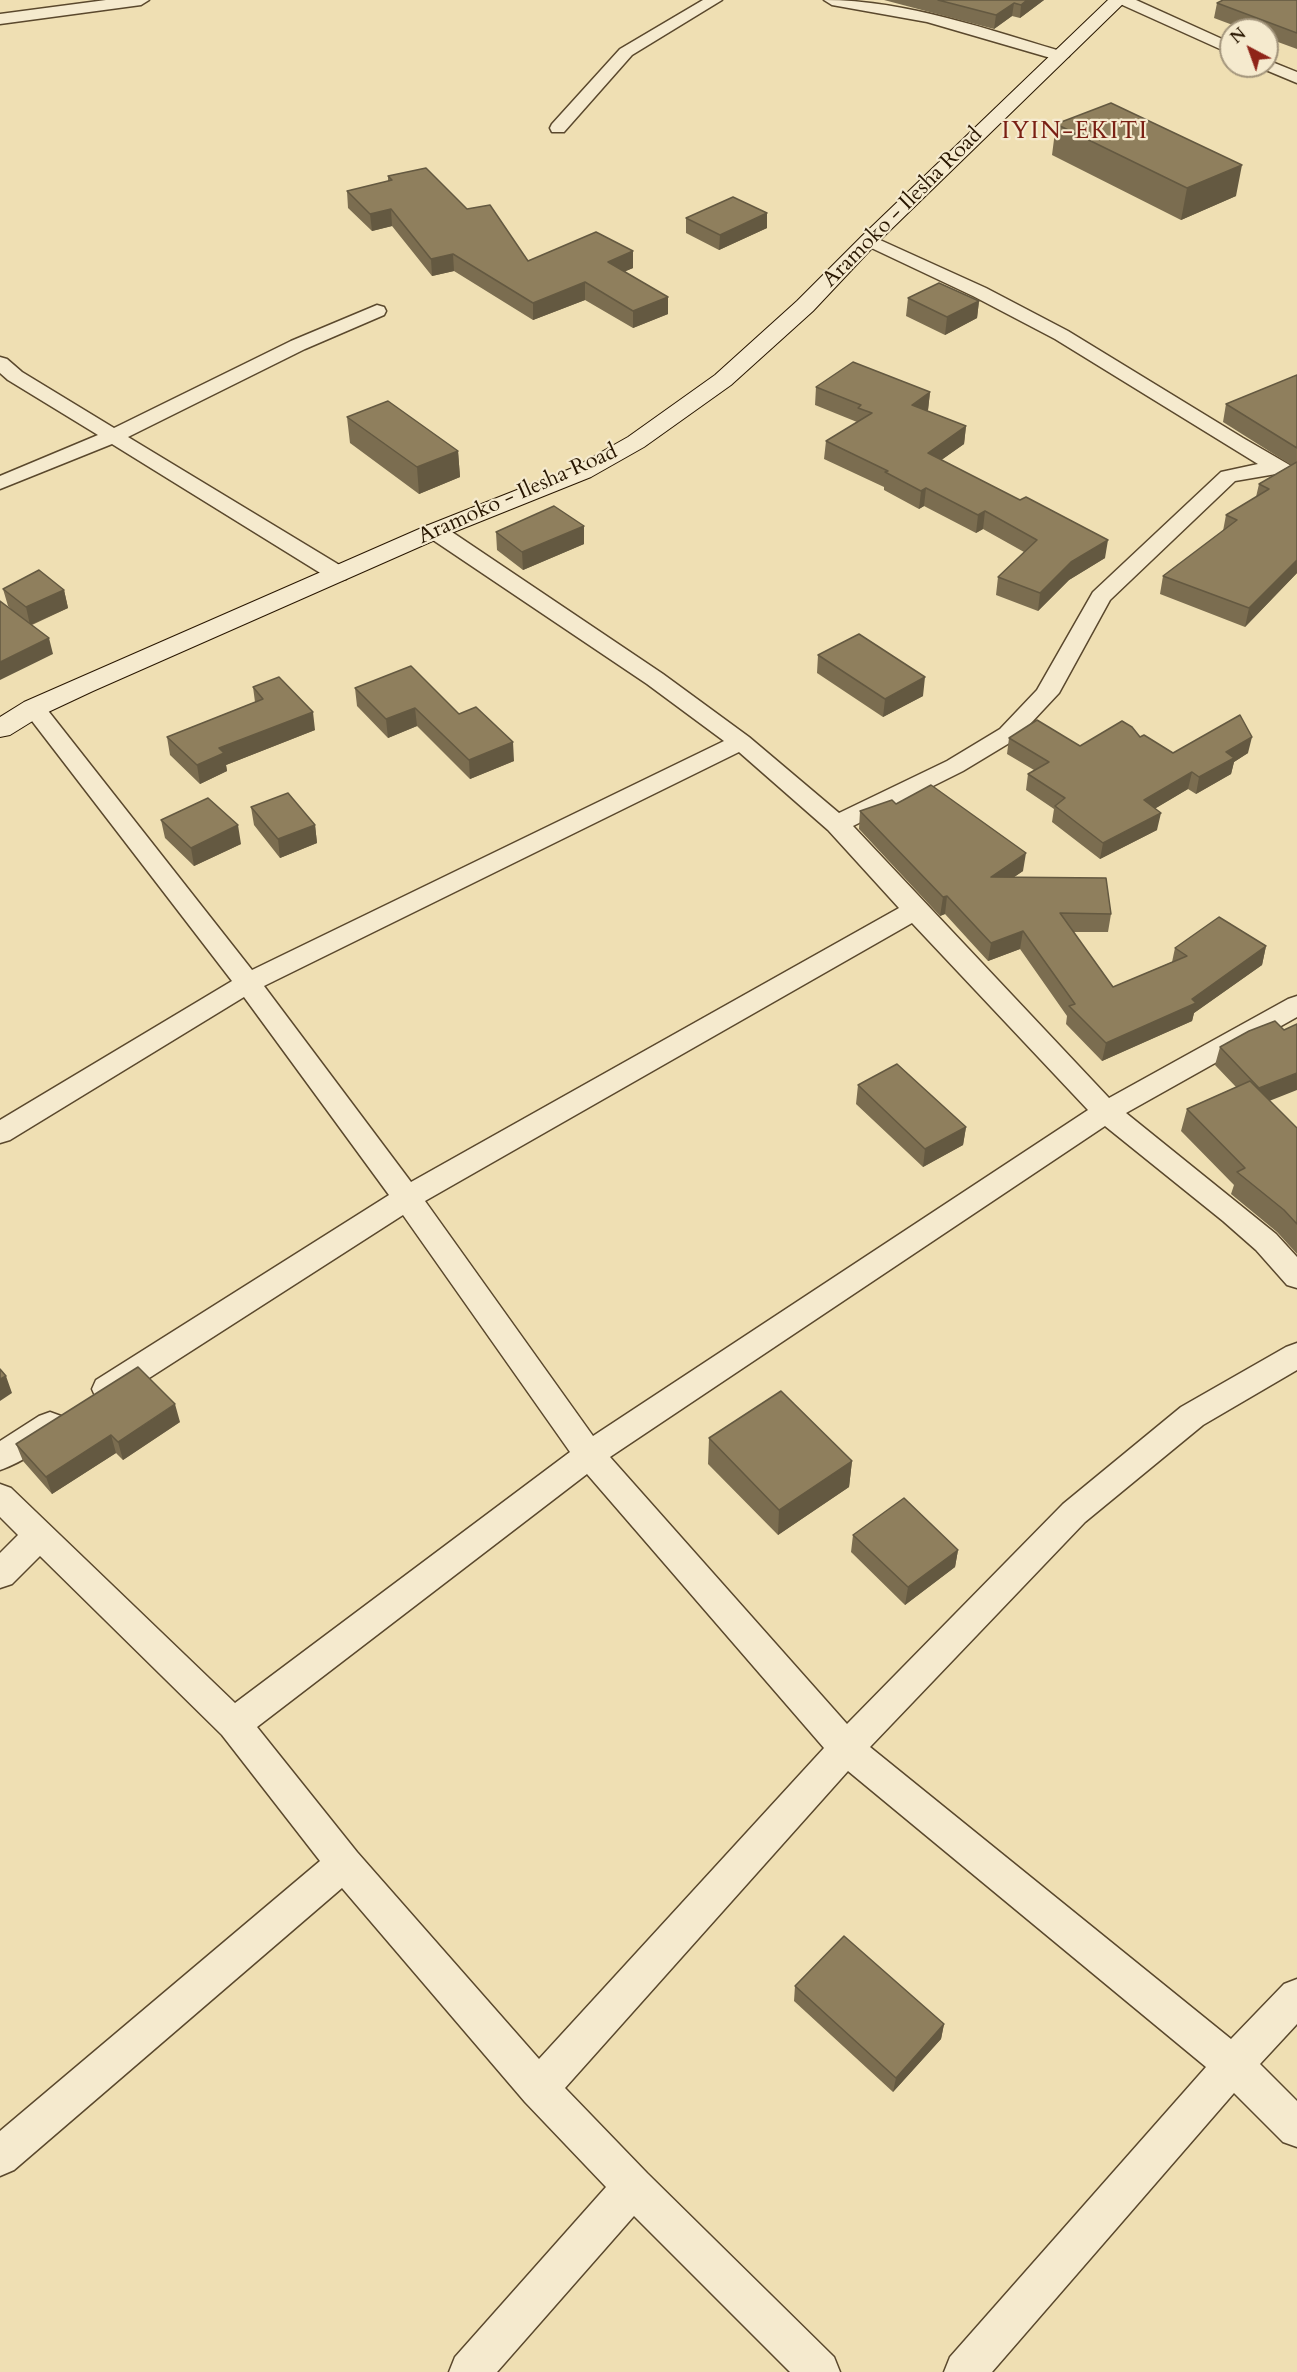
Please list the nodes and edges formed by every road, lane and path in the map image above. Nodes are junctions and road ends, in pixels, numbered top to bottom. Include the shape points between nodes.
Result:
1 (141, 0) edge
2 (714, 0) edge
3 (832, 0) edge
4 (1118, 0) edge
5 (1123, 0) edge
6 (0, 19) edge
7 (1219, 44) edge
8 (1060, 56) junction
9 (1279, 70) edge
10 (1297, 78) edge
11 (558, 128) dead end
12 (868, 240) junction
13 (377, 311) dead end
14 (0, 363) edge
15 (114, 436) junction
16 (1225, 437) junction
17 (1288, 472) edge
18 (1228, 476) junction
19 (0, 483) edge
20 (435, 531) junction
21 (338, 574) junction
22 (34, 708) junction
23 (0, 729) edge
24 (741, 742) junction
25 (837, 824) junction
26 (915, 910) junction
27 (248, 983) junction
28 (1297, 1005) edge
29 (1106, 1112) junction
30 (0, 1133) edge
31 (407, 1198) junction
32 (1297, 1277) edge
33 (1297, 1356) edge
34 (589, 1455) junction
35 (0, 1457) edge
36 (0, 1497) edge
37 (40, 1535) junction
38 (0, 1574) edge
39 (234, 1724) junction
40 (846, 1748) junction
41 (344, 1864) junction
42 (1297, 1997) edge
43 (1233, 2065) junction
44 (538, 2088) junction
45 (1297, 2128) edge
46 (0, 2156) edge
47 (633, 2187) junction
48 (470, 2372) edge
49 (819, 2372) edge
50 (965, 2372) edge

1 - 6 street
2 - 11 street via 626,52
3 - 8 street via 949,23
4 - 8 main road, Aramoko - Ilesha Road
5 - 7 street
8 - 12 main road, Aramoko - Ilesha Road
9 - 10 street
12 - 16 street via 1037,321
12 - 20 main road, Aramoko - Ilesha Road via 805,306 723,380 636,442 583,472
13 - 15 street via 298,345
14 - 15 street
15 - 19 street
15 - 21 street
16 - 17 street
16 - 18 street
17 - 18 street
18 - 25 street via 1101,597 1047,693 1008,734 955,766
20 - 21 main road, Aramoko - Ilesha Road
20 - 24 street via 655,679
21 - 22 main road, Aramoko - Ilesha Road
22 - 23 main road, Aramoko - Ilesha Road
22 - 27 street
24 - 25 street
24 - 27 street
25 - 26 street
26 - 29 street
26 - 31 street
27 - 30 street
27 - 31 street
28 - 29 street
29 - 32 street via 1257,1234
29 - 34 street
31 - 34 street
31 - 35 street
33 - 40 street via 1192,1416 1074,1513
34 - 39 street
34 - 40 street
36 - 37 street
37 - 38 street
37 - 39 street
39 - 41 street
40 - 43 street
40 - 44 street
41 - 44 street
41 - 46 street
42 - 43 street
43 - 45 street
43 - 50 street
44 - 47 street
47 - 48 street
47 - 49 street

